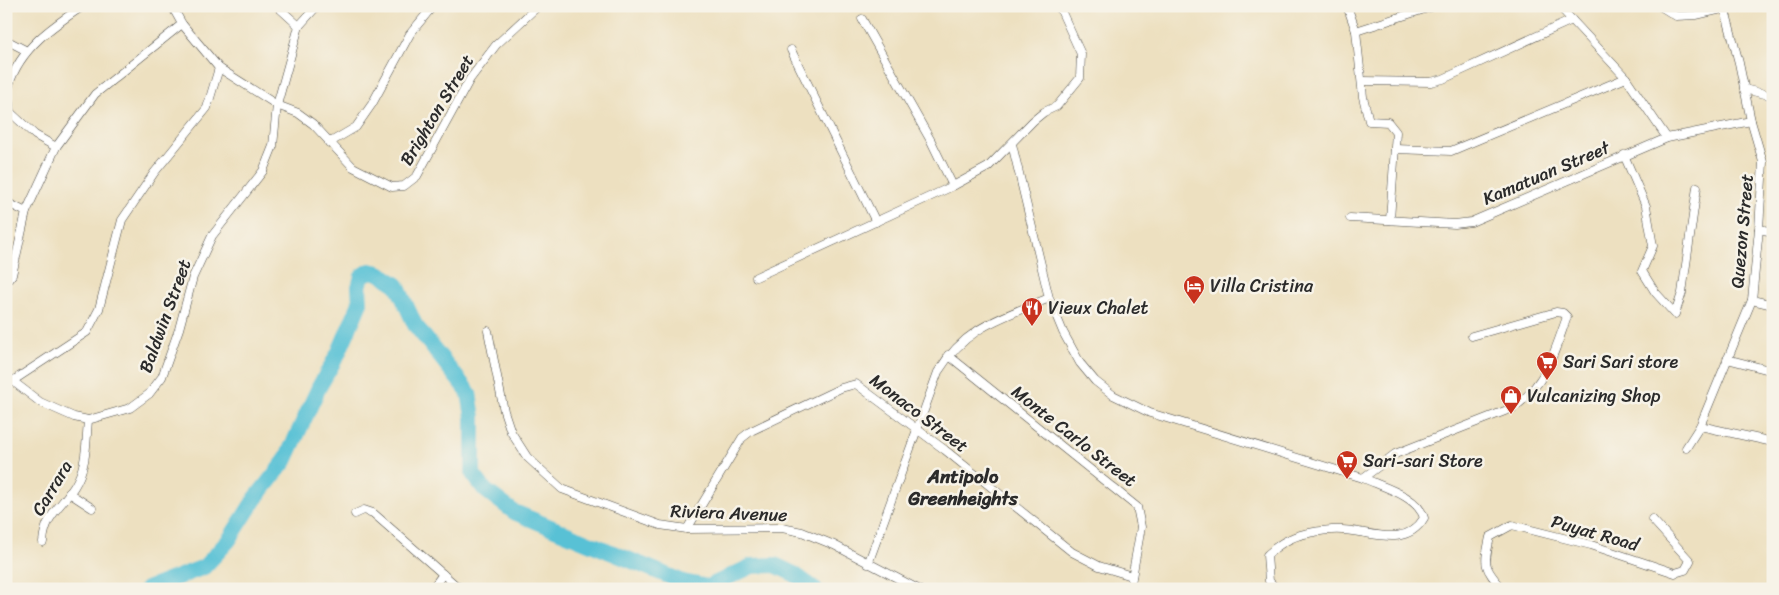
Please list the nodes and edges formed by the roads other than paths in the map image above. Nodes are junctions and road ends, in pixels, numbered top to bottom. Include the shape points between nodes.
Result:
1 (83, 6) edge
2 (172, 6) edge
3 (277, 6) edge
4 (317, 6) edge
5 (433, 6) edge
6 (538, 6) edge
7 (1059, 6) edge
8 (1347, 6) edge
9 (1434, 6) edge
10 (1559, 6) edge
11 (1660, 6) edge
12 (1735, 6) edge
13 (1724, 8) edge
14 (862, 19) dead end
15 (1572, 20) junction
16 (182, 24) junction
17 (299, 26) junction
18 (1356, 31) junction
19 (6, 40) edge
20 (791, 50) dead end
21 (26, 51) junction
22 (219, 68) junction
23 (1626, 78) junction
24 (1362, 81) junction
25 (1744, 89) junction
26 (1773, 96) edge
27 (277, 106) junction
28 (1751, 121) junction
29 (1667, 138) junction
30 (329, 143) junction
31 (1012, 144) junction
32 (56, 147) junction
33 (1395, 149) junction
34 (1624, 155) junction
35 (1763, 162) junction
36 (1773, 164) edge
37 (953, 186) junction
38 (1697, 188) dead end
39 (6, 202) edge
40 (26, 212) junction
41 (1350, 218) dead end
42 (1390, 220) junction
43 (876, 222) junction
44 (1759, 229) junction
45 (1773, 232) edge
46 (756, 277) dead end
47 (6, 282) edge
48 (1049, 298) junction
49 (1752, 300) junction
50 (1773, 305) edge
51 (488, 331) dead end
52 (1472, 336) dead end
53 (948, 356) junction
54 (1727, 359) junction
55 (1773, 371) edge
56 (9, 379) edge
57 (88, 420) junction
58 (1700, 426) junction
59 (918, 430) junction
60 (1773, 442) edge
61 (1686, 448) dead end
62 (1363, 478) junction
63 (69, 493) junction
64 (92, 508) dead end
65 (354, 514) dead end
66 (1652, 519) dead end
67 (687, 529) junction
68 (42, 542) dead end
69 (868, 564) junction
70 (443, 574) junction
71 (1132, 576) junction
72 (432, 589) edge
73 (460, 589) edge
74 (918, 589) edge
75 (1130, 589) edge
76 (1276, 589) edge
77 (1503, 589) edge

1 - 21 street
2 - 16 street
3 - 17 street
4 - 17 street
5 - 30 street via 410,34 356,128
6 - 30 street, Brighton Street via 496,45 470,79 417,176 404,186 392,188 353,166
7 - 31 street via 1081,54 1080,78 1057,106 1033,121
8 - 18 street
9 - 18 street
10 - 15 street
11 - 13 street via 1676,16
12 - 13 street
13 - 25 street, Quezon Street
14 - 37 street
15 - 23 street
15 - 24 street via 1443,79 1431,82
16 - 22 street
16 - 32 street via 96,94
17 - 27 street, Baldwin Street
18 - 24 street
19 - 21 street
20 - 43 street
21 - 32 street via 8,86 10,112 35,135
22 - 27 street
22 - 56 street via 207,108 154,173 122,220 99,309 87,332
23 - 29 street
23 - 33 street via 1451,151
24 - 33 street via 1369,122 1391,124 1396,132
25 - 26 street
25 - 28 street, Quezon Street
27 - 30 street via 298,113 314,124
27 - 57 street, Baldwin Street via 273,146 263,171 212,236 193,277 162,377 149,394 130,408
28 - 29 street, Kamatuan Street
28 - 35 street, Quezon Street
29 - 34 street, Kamatuan Street
31 - 37 street via 988,167
31 - 48 street
32 - 40 street
33 - 42 street
34 - 38 street via 1646,206 1653,246 1642,271 1675,314 1682,293
34 - 42 street, Kamatuan Street via 1471,222
35 - 36 street
35 - 44 street, Quezon Street
37 - 43 street
39 - 40 street
40 - 47 street via 12,276
41 - 42 street, Kamatuan Street
43 - 46 street
44 - 45 street
44 - 49 street, Quezon Street
48 - 53 street via 968,335
48 - 62 street via 1080,363 1113,395 1150,413
49 - 50 street
49 - 54 street, Quezon Street
51 - 67 street, Riviera Avenue via 511,432 539,469 562,489 660,525
52 - 62 street via 1556,312 1567,318 1545,375 1532,393 1515,407 1395,454
53 - 59 street via 938,372
53 - 71 street, Monte Carlo Street via 1137,506 1142,527
54 - 55 street
54 - 58 street, Quezon Street
56 - 57 street via 40,402
57 - 63 street, Carrara via 85,463
58 - 60 street
58 - 61 street, Quezon Street
59 - 67 street, Monaco Street via 862,386 850,384 742,438
59 - 69 street
59 - 71 street, Monaco Street via 1072,552 1099,566
62 - 76 street via 1417,504 1424,518 1418,529 1408,534 1388,536 1333,529 1286,540 1267,555 1269,581
63 - 64 street
63 - 68 street, Carrara via 54,509
65 - 70 street via 364,510 373,513
66 - 77 street, Puyat Road via 1690,562 1685,570 1675,573 1591,545 1512,525 1490,537 1484,562
67 - 69 street, Riviera Avenue via 782,528 834,545
69 - 74 street, Riviera Avenue
70 - 72 street
70 - 73 street
71 - 75 street, Monte Carlo Street

